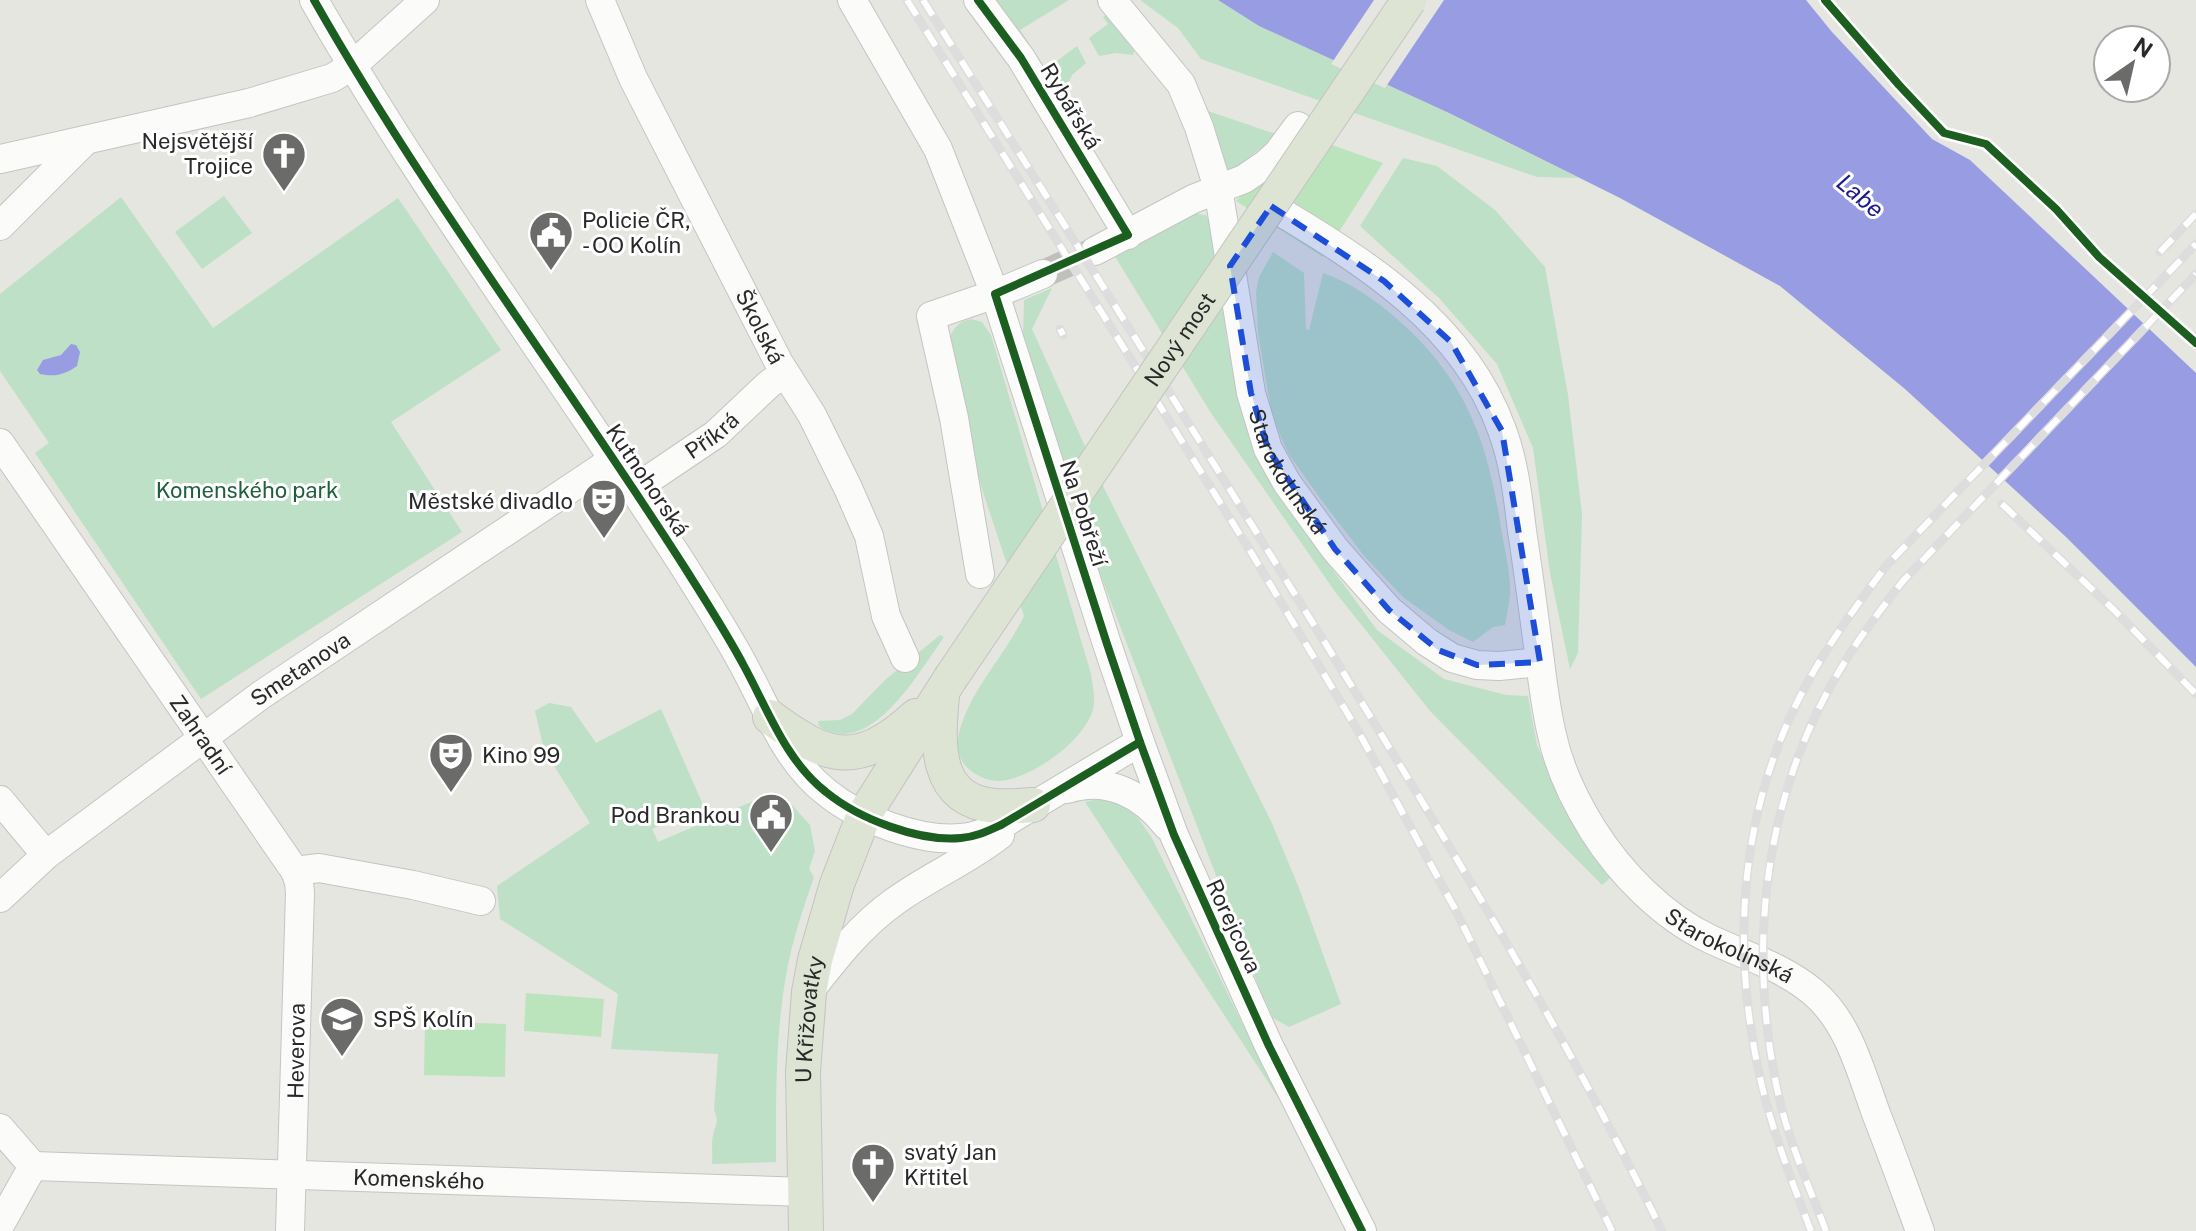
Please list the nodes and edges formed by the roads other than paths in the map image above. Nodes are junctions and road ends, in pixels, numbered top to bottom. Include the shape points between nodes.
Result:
1 (314, 0) edge
2 (425, 0) edge
3 (600, 0) edge
4 (852, 0) edge
5 (978, 0) edge
6 (1112, 0) edge
7 (1409, 0) edge
8 (352, 66) junction
9 (1298, 126) dead end
10 (86, 140) junction
11 (0, 159) edge
12 (1218, 188) junction
13 (1271, 206) junction
14 (8, 218) edge
15 (1128, 235) junction
16 (1095, 251) tunnel mouth
17 (1043, 274) tunnel mouth
18 (995, 294) junction
19 (785, 373) junction
20 (0, 443) edge
21 (613, 460) junction
22 (633, 490) junction
23 (980, 574) dead end
24 (905, 658) dead end
25 (1540, 662) junction
26 (946, 685) junction
27 (770, 717) junction
28 (203, 738) junction
29 (1140, 742) junction
30 (0, 800) edge
31 (1042, 800) junction
32 (864, 815) junction
33 (1174, 835) junction
34 (46, 855) junction
35 (295, 871) junction
36 (0, 898) edge
37 (481, 901) dead end
38 (809, 992) junction
39 (0, 1128) edge
40 (33, 1166) junction
41 (293, 1174) junction
42 (805, 1192) junction
43 (0, 1225) edge
44 (290, 1231) edge
45 (806, 1231) edge
46 (1362, 1231) edge
47 (1920, 1231) edge

1 - 8 street, Kutnohorská
2 - 8 street
3 - 19 street, Školská via 633,78
4 - 18 street, Na Pobřeží via 938,149
5 - 15 street, Rybářská via 1021,58
6 - 12 street, Starokolínská via 1181,84
7 - 13 main road, Nový most, bridge
8 - 10 street via 332,78 249,103
8 - 21 street, Kutnohorská
9 - 12 street via 1266,164
10 - 11 street
10 - 14 street
11 - 14 street via 8,170
12 - 15 street
12 - 25 street, Starokolínská via 1251,393 1268,449 1287,483 1363,581 1427,642 1452,658 1477,665
13 - 25 street, Starokolínská via 1329,241 1416,306 1451,342 1481,385 1502,431 1515,483
13 - 26 main road, Nový most, bridge
15 - 16 street
17 - 18 street
18 - 23 street via 931,316
18 - 29 street, Na Pobřeží
19 - 22 street, Příkrá via 716,434
19 - 24 street, Školská via 812,415 869,536 886,616
20 - 28 street, Zahradní
21 - 22 street, Kutnohorská
21 - 28 street, Smetanova
22 - 27 street, Kutnohorská via 728,637
25 - 47 street, Starokolínská via 1552,737 1569,787 1594,832 1662,908 1705,936 1786,973 1835,1016 1852,1048
26 - 27 main road via 892,735 847,753 809,744
26 - 31 main road via 939,747 949,779 979,803
26 - 32 main road, U Křižovatky
27 - 32 street, Kutnohorská via 811,779
28 - 34 street, Smetanova
28 - 35 street, Zahradní
29 - 31 street
29 - 33 street, Rorejcova
30 - 34 street
31 - 32 street, Kutnohorská via 988,832 963,838 914,834
31 - 33 street via 1085,785 1121,788 1148,806
31 - 38 street via 986,846 891,904
32 - 38 main road, U Křižovatky via 830,906
33 - 46 street, Rorejcova via 1269,1046
34 - 36 street, Smetanova
35 - 37 street via 319,868
35 - 41 street, Heverova via 300,893
38 - 42 main road, U Křižovatky via 803,1072
39 - 40 street
40 - 41 street, Komenského
40 - 43 street
41 - 42 street, Komenského
41 - 44 street, Heverova
42 - 45 main road, U Křižovatky

